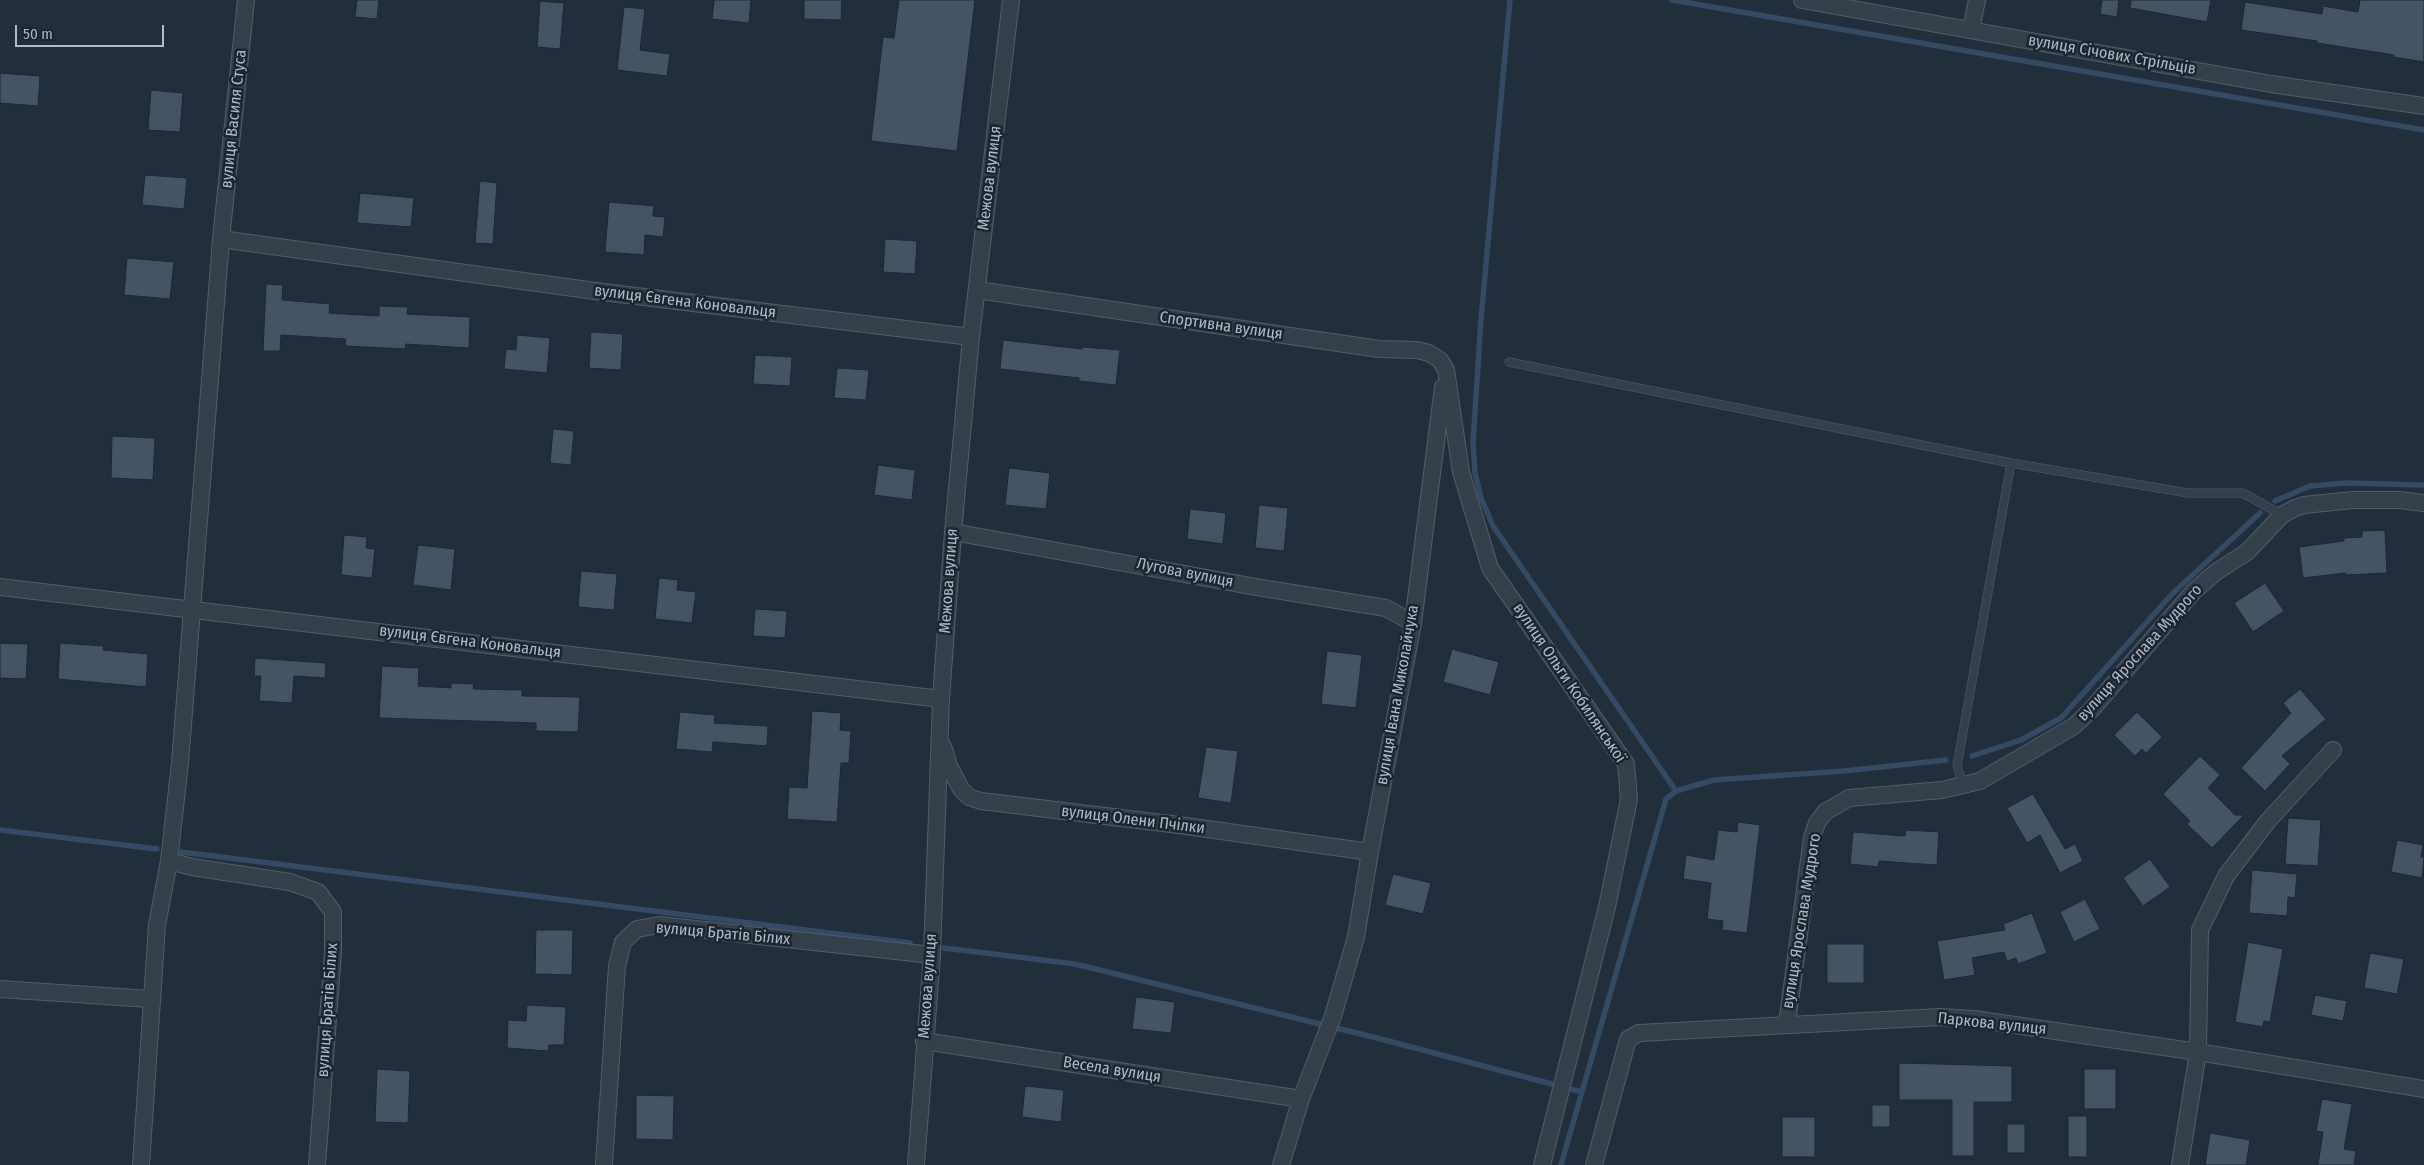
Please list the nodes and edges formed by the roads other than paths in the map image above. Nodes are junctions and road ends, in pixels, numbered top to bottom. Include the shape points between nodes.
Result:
1 (246, 0) edge
2 (1011, 0) edge
3 (1802, 0) edge
4 (1977, 0) edge
5 (1971, 30) junction
6 (2424, 106) edge
7 (221, 239) junction
8 (977, 290) junction
9 (971, 337) junction
10 (1509, 362) dead end
11 (1447, 376) junction
12 (2011, 463) junction
13 (2424, 503) edge
14 (2282, 515) junction
15 (953, 532) junction
16 (0, 587) edge
17 (193, 609) junction
18 (1413, 623) junction
19 (940, 699) junction
20 (939, 732) junction
21 (2333, 750) dead end
22 (1963, 786) junction
23 (1370, 852) junction
24 (169, 860) junction
25 (932, 955) junction
26 (0, 989) edge
27 (150, 998) junction
28 (1786, 1024) junction
29 (924, 1041) junction
30 (2198, 1052) junction
31 (2424, 1090) edge
32 (1301, 1099) junction
33 (141, 1165) edge
34 (317, 1165) edge
35 (604, 1165) edge
36 (916, 1165) edge
37 (1281, 1165) edge
38 (1542, 1165) edge
39 (1594, 1165) edge
40 (2180, 1165) edge

1 - 7 street, вулиця Василя Стуса
2 - 8 street, Межова вулиця
3 - 5 street, вулиця Січових Стрільців
4 - 5 street
5 - 6 street, вулиця Січових Стрільців via 2271,84
7 - 9 street, вулиця Євгена Коновальця via 595,291
7 - 17 street, вулиця Василя Стуса
8 - 9 street, Межова вулиця
8 - 11 street, Спортивна вулиця via 1379,348 1417,350 1440,360
9 - 15 street, Межова вулиця
10 - 12 lane
11 - 18 street, вулиця Івана Миколайчука
11 - 38 street, вулиця Ольги Кобилянської via 1461,472 1490,568 1626,764 1629,800 1607,907
12 - 14 lane via 2188,493 2243,493
12 - 22 lane via 1957,766
13 - 14 street, вулиця Ярослава Мудрого via 2382,500 2322,503 2304,505
14 - 22 street, вулиця Ярослава Мудрого via 2247,552 2216,572 2180,606 2074,726 1999,771
15 - 18 street, Лугова вулиця via 1386,608
15 - 19 street, Межова вулиця
16 - 17 street, вулиця Євгена Коновальця
17 - 19 street, вулиця Євгена Коновальця
17 - 24 street, вулиця Василя Стуса
18 - 23 street, вулиця Івана Миколайчука
19 - 20 street, Межова вулиця
20 - 23 street, вулиця Олени Пчілки via 949,766 961,789 969,797 981,801
20 - 25 street, Межова вулиця
21 - 30 street via 2267,822 2226,876 2200,930
22 - 28 street, вулиця Ярослава Мудрого via 1849,798 1825,812 1812,837
23 - 32 street, вулиця Івана Миколайчука via 1356,937 1333,1016
24 - 27 street, вулиця Василя Стуса via 156,925
24 - 34 street, вулиця Братів Білих via 192,868 290,882 318,892 333,912 333,952
25 - 29 street, Межова вулиця
25 - 35 street, вулиця Братів Білих via 659,925 637,928 623,942 617,966
26 - 27 street
27 - 33 street, вулиця Василя Стуса
28 - 30 street, Паркова вулиця via 1940,1017 1974,1019
28 - 39 street, Паркова вулиця via 1639,1033 1628,1039
29 - 32 street, Весела вулиця
29 - 36 street, Межова вулиця
30 - 31 street, Паркова вулиця
30 - 40 street
32 - 37 street

